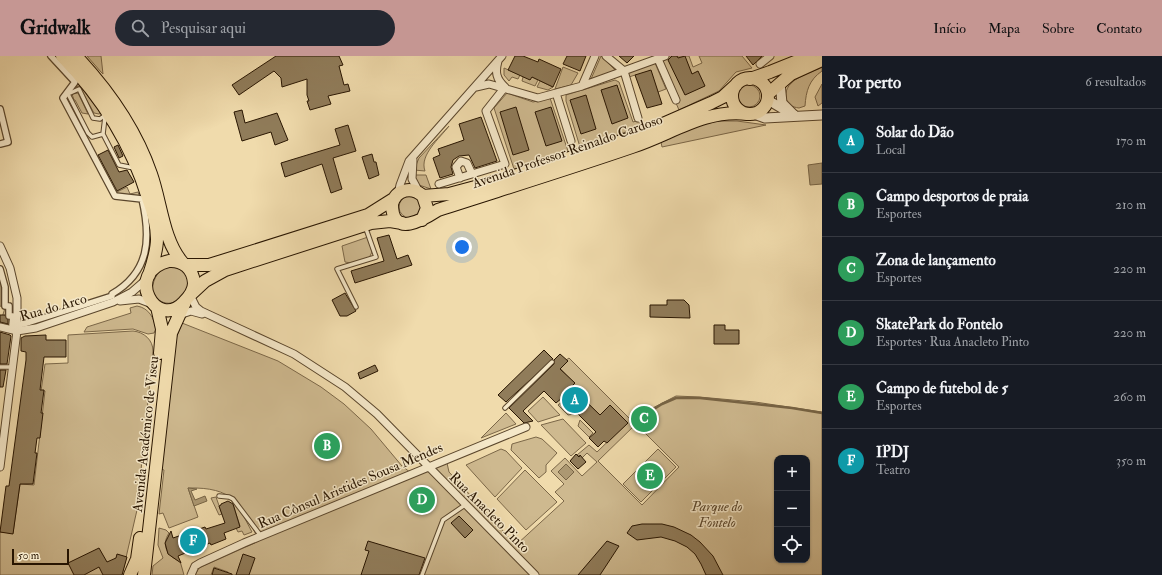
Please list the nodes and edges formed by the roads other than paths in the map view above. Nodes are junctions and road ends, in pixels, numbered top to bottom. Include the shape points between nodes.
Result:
1 (51, 56) edge
2 (62, 56) edge
3 (76, 56) edge
4 (595, 56) edge
5 (606, 56) edge
6 (665, 56) edge
7 (770, 56) edge
8 (810, 56) edge
9 (500, 58) edge
10 (658, 59) junction
11 (822, 60) edge
12 (760, 64) dead end
13 (624, 71) junction
14 (750, 79) junction
15 (780, 83) junction
16 (736, 85) junction
17 (582, 86) junction
18 (505, 87) junction
19 (474, 88) junction
20 (556, 93) junction
21 (768, 97) junction
22 (676, 100) dead end
23 (0, 109) edge
24 (105, 112) junction
25 (750, 114) junction
26 (794, 115) junction
27 (822, 115) edge
28 (638, 118) dead end
29 (103, 134) junction
30 (571, 141) dead end
31 (0, 144) edge
32 (414, 156) junction
33 (139, 170) junction
34 (472, 174) junction
35 (460, 178) junction
36 (440, 184) dead end
37 (421, 194) junction
38 (397, 196) junction
39 (422, 220) junction
40 (402, 222) junction
41 (365, 225) junction
42 (0, 246) edge
43 (184, 264) junction
44 (0, 269) edge
45 (148, 277) junction
46 (113, 302) junction
47 (177, 305) junction
48 (356, 307) dead end
49 (208, 315) junction
50 (0, 327) edge
51 (16, 328) junction
52 (552, 362) dead end
53 (0, 367) edge
54 (12, 367) junction
55 (505, 408) dead end
56 (526, 427) dead end
57 (0, 467) edge
58 (427, 467) junction
59 (219, 496) dead end
60 (465, 505) junction
61 (261, 536) junction
62 (130, 575) edge
63 (145, 575) edge
64 (191, 575) edge
65 (422, 575) edge
66 (535, 575) edge

1 - 51 street via 75,82 63,98 115,196 142,198 147,244 138,271 112,296
2 - 24 main road via 86,83
3 - 43 main road via 105,90 136,140 151,173 169,241 175,255
4 - 17 street
5 - 13 street
6 - 10 street
7 - 12 street
8 - 14 main road
9 - 18 street via 496,72 499,82
9 - 19 street
10 - 13 street
10 - 22 street
11 - 15 main road via 791,74
13 - 17 street
13 - 28 street
14 - 16 main road
14 - 21 main road via 761,82
15 - 21 main road
15 - 26 street via 782,103
16 - 25 main road via 733,100 738,109
16 - 37 main road, Avenida Professor Reinaldo Cardoso via 711,103 631,138 475,188 440,196
17 - 20 street
18 - 19 street via 489,84
18 - 20 street via 538,98
18 - 34 street via 486,111 505,164
19 - 32 street
20 - 30 street
21 - 25 main road via 764,108
21 - 26 street
23 - 31 street via 8,142
24 - 29 lane
24 - 29 lane via 100,119 94,118 79,89 68,94 88,133 92,137
24 - 33 main road via 118,129
25 - 26 street via 765,118
25 - 39 main road, Avenida Professor Reinaldo Cardoso via 732,112 704,117 634,146 438,210
26 - 27 street
29 - 33 lane via 119,165
32 - 37 street via 412,179
32 - 38 street via 406,169
33 - 45 main road via 157,233 157,245
34 - 35 street
34 - 35 street via 467,163 461,161 456,167
35 - 36 street
37 - 38 main road via 407,190
37 - 39 main road via 427,208
38 - 40 main road via 392,204 393,213
38 - 43 main road via 368,215 216,263
39 - 40 main road via 411,224
40 - 41 main road via 383,221
41 - 47 main road via 225,270 205,281
41 - 48 lane via 376,257 337,269
42 - 51 street via 15,283
43 - 45 main road via 174,260 165,262 156,267
43 - 47 main road via 193,276 194,286
44 - 51 street via 5,287 5,306 9,306 9,316 13,316 12,325
45 - 46 street, Rua do Arco via 132,292
45 - 47 main road via 145,290
46 - 47 street, Rua do Arco via 138,299
46 - 51 street, Rua do Arco via 36,328
47 - 49 street, Rua do Arco
47 - 49 street
47 - 62 main road, Avenida Académico de Viseu via 162,329 140,548
47 - 63 main road, Avenida Académico de Viseu via 170,337
49 - 58 street, Rua Anacleto Pinto via 294,354 327,374 362,400
50 - 51 street, Rua do Arco
51 - 54 street
52 - 55 lane
53 - 54 lane
54 - 57 street
56 - 58 street, Rua Cônsul Aristides Sousa Mendes
58 - 60 street, Rua Anacleto Pinto
58 - 61 street, Rua Cônsul Aristides Sousa Mendes
59 - 61 lane via 228,497 236,502
60 - 65 lane via 443,519
60 - 66 street, Rua Anacleto Pinto
61 - 64 street, Rua Cônsul Aristides Sousa Mendes via 200,563 195,566

